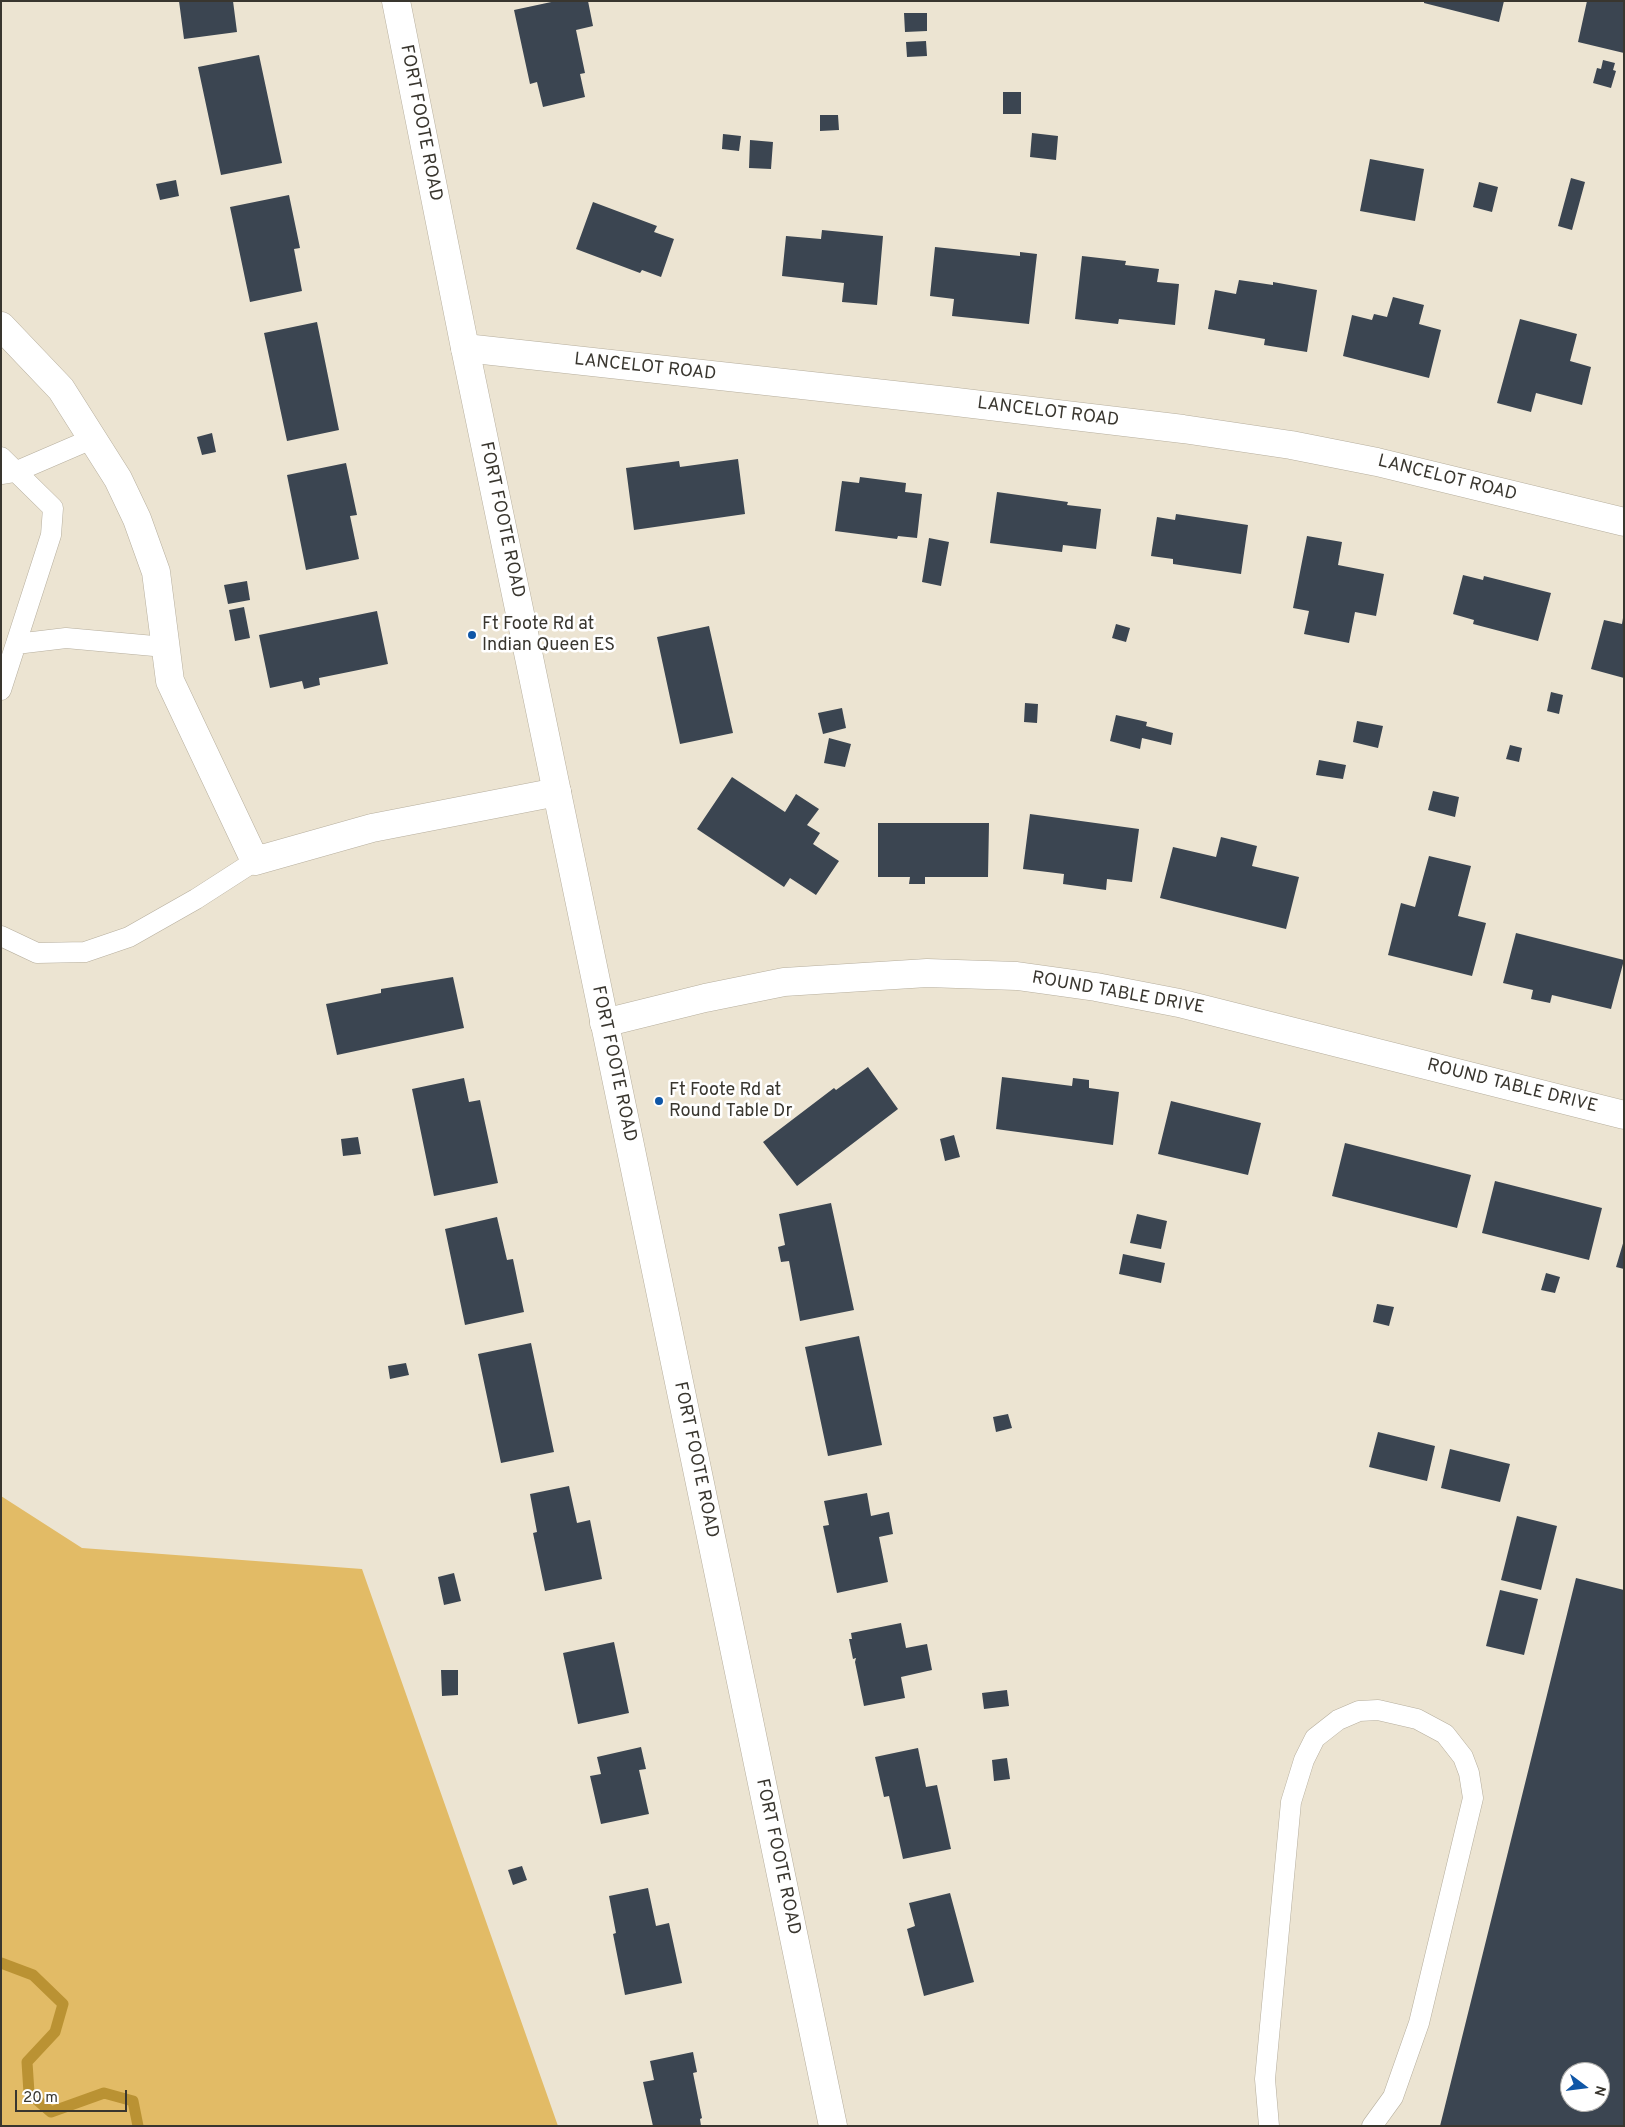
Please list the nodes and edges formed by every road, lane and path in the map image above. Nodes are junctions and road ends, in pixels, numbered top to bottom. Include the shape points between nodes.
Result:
1 (396, 1) edge
2 (1, 326) edge
3 (465, 348) junction
4 (94, 438) junction
5 (1, 457) edge
6 (8, 473) edge
7 (1624, 522) edge
8 (16, 644) junction
9 (165, 647) junction
10 (1, 690) edge
11 (557, 792) junction
12 (255, 861) junction
13 (1, 936) edge
14 (604, 1023) junction
15 (1624, 1115) edge
16 (833, 2126) edge
17 (1270, 2126) edge
18 (1372, 2126) edge

1 - 3 street, FORT FOOTE ROAD
2 - 4 street via 61,389
3 - 7 street, LANCELOT ROAD via 958,402 1290,445 1378,462
3 - 11 street, FORT FOOTE ROAD
4 - 6 lane
4 - 9 street via 137,519 156,572
5 - 6 lane
6 - 8 lane via 53,508 51,536
8 - 9 lane via 66,638
8 - 10 lane
9 - 12 street via 170,681
11 - 12 street via 372,828
11 - 14 street, FORT FOOTE ROAD
12 - 13 lane via 129,936 85,952 37,953
14 - 15 street, ROUND TABLE DRIVE via 784,982 927,973 1017,976 1179,1003
14 - 16 street, FORT FOOTE ROAD
17 - 18 lane via 1265,2079 1290,1802 1304,1760 1316,1738 1338,1720 1359,1711 1378,1710 1418,1719 1445,1734 1463,1757 1473,1798 1419,2024 1393,2097

